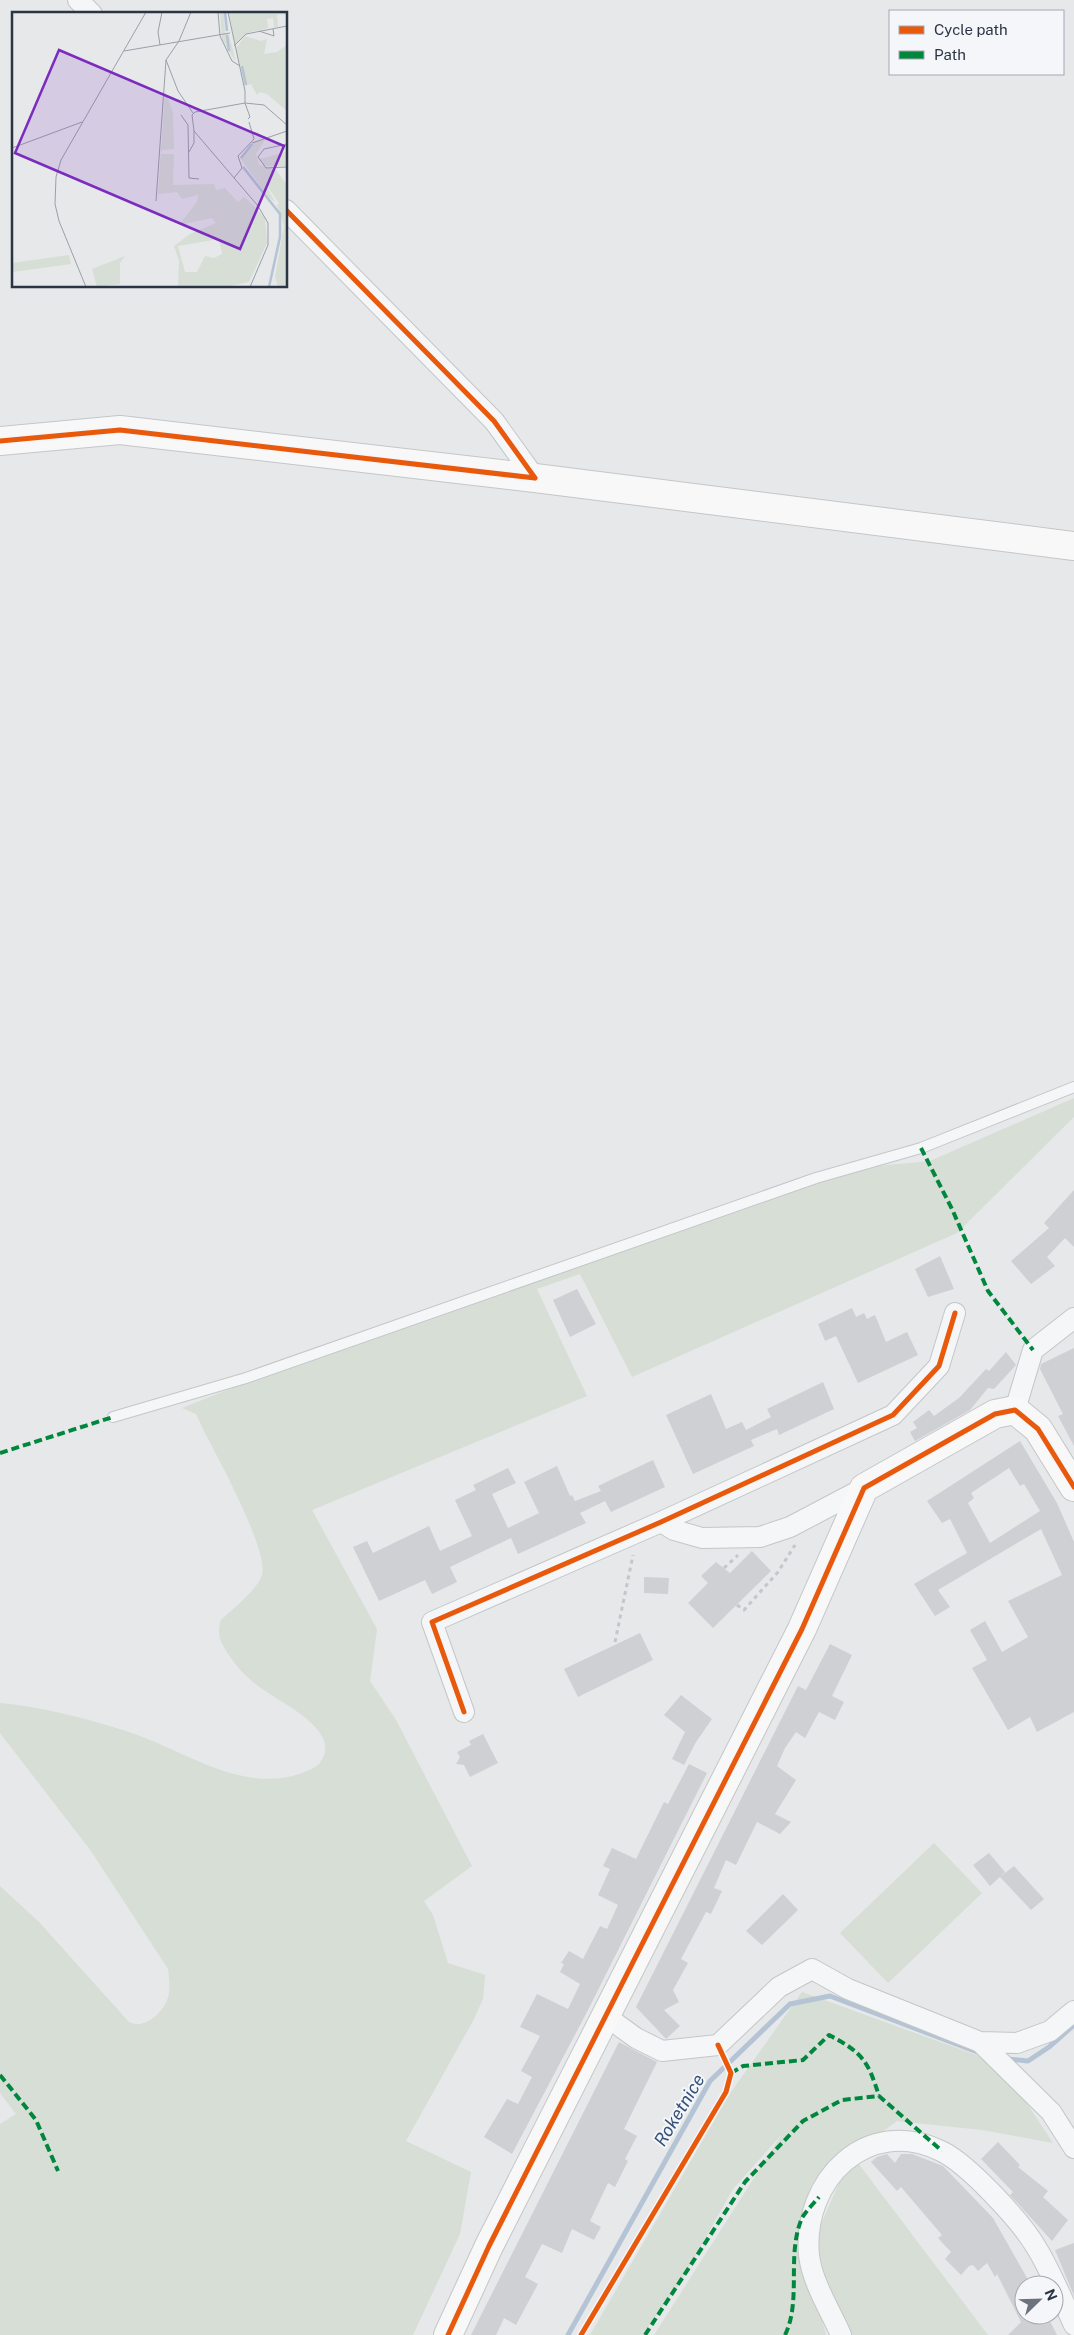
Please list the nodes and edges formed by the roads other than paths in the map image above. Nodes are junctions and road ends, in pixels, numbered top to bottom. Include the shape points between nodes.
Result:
1 (78, 0) edge
2 (90, 12) edge
3 (288, 212) edge
4 (0, 442) edge
5 (535, 478) junction
6 (1074, 546) edge
7 (1074, 1087) edge
8 (955, 1313) dead end
9 (1074, 1318) edge
10 (1015, 1410) junction
11 (113, 1417) dead end
12 (1074, 1487) edge
13 (864, 1488) junction
14 (660, 1522) junction
15 (464, 1712) dead end
16 (1074, 2011) edge
17 (606, 2017) junction
18 (980, 2042) junction
19 (1074, 2148) edge
20 (1074, 2325) edge
21 (448, 2335) edge
22 (841, 2335) edge

1 - 2 street
3 - 5 street via 494,421
4 - 5 street via 120,430
5 - 6 street
7 - 11 lane via 921,1148 816,1178 246,1378
8 - 14 street via 939,1366 893,1415
9 - 10 street via 1033,1350
10 - 12 street via 1038,1429
10 - 13 street via 995,1414
13 - 14 street via 790,1527 760,1537 703,1543
13 - 17 street via 802,1629
14 - 15 street via 432,1622
16 - 18 street via 1050,2031 1017,2043
17 - 18 street via 662,2051 718,2045 779,1987 812,1969 848,1989
17 - 21 street via 489,2246
18 - 19 street via 1051,2112
20 - 22 street via 1036,2246 1015,2220 965,2168 942,2151 910,2139 872,2145 846,2159 828,2178 814,2210 808,2235 809,2256 814,2277

